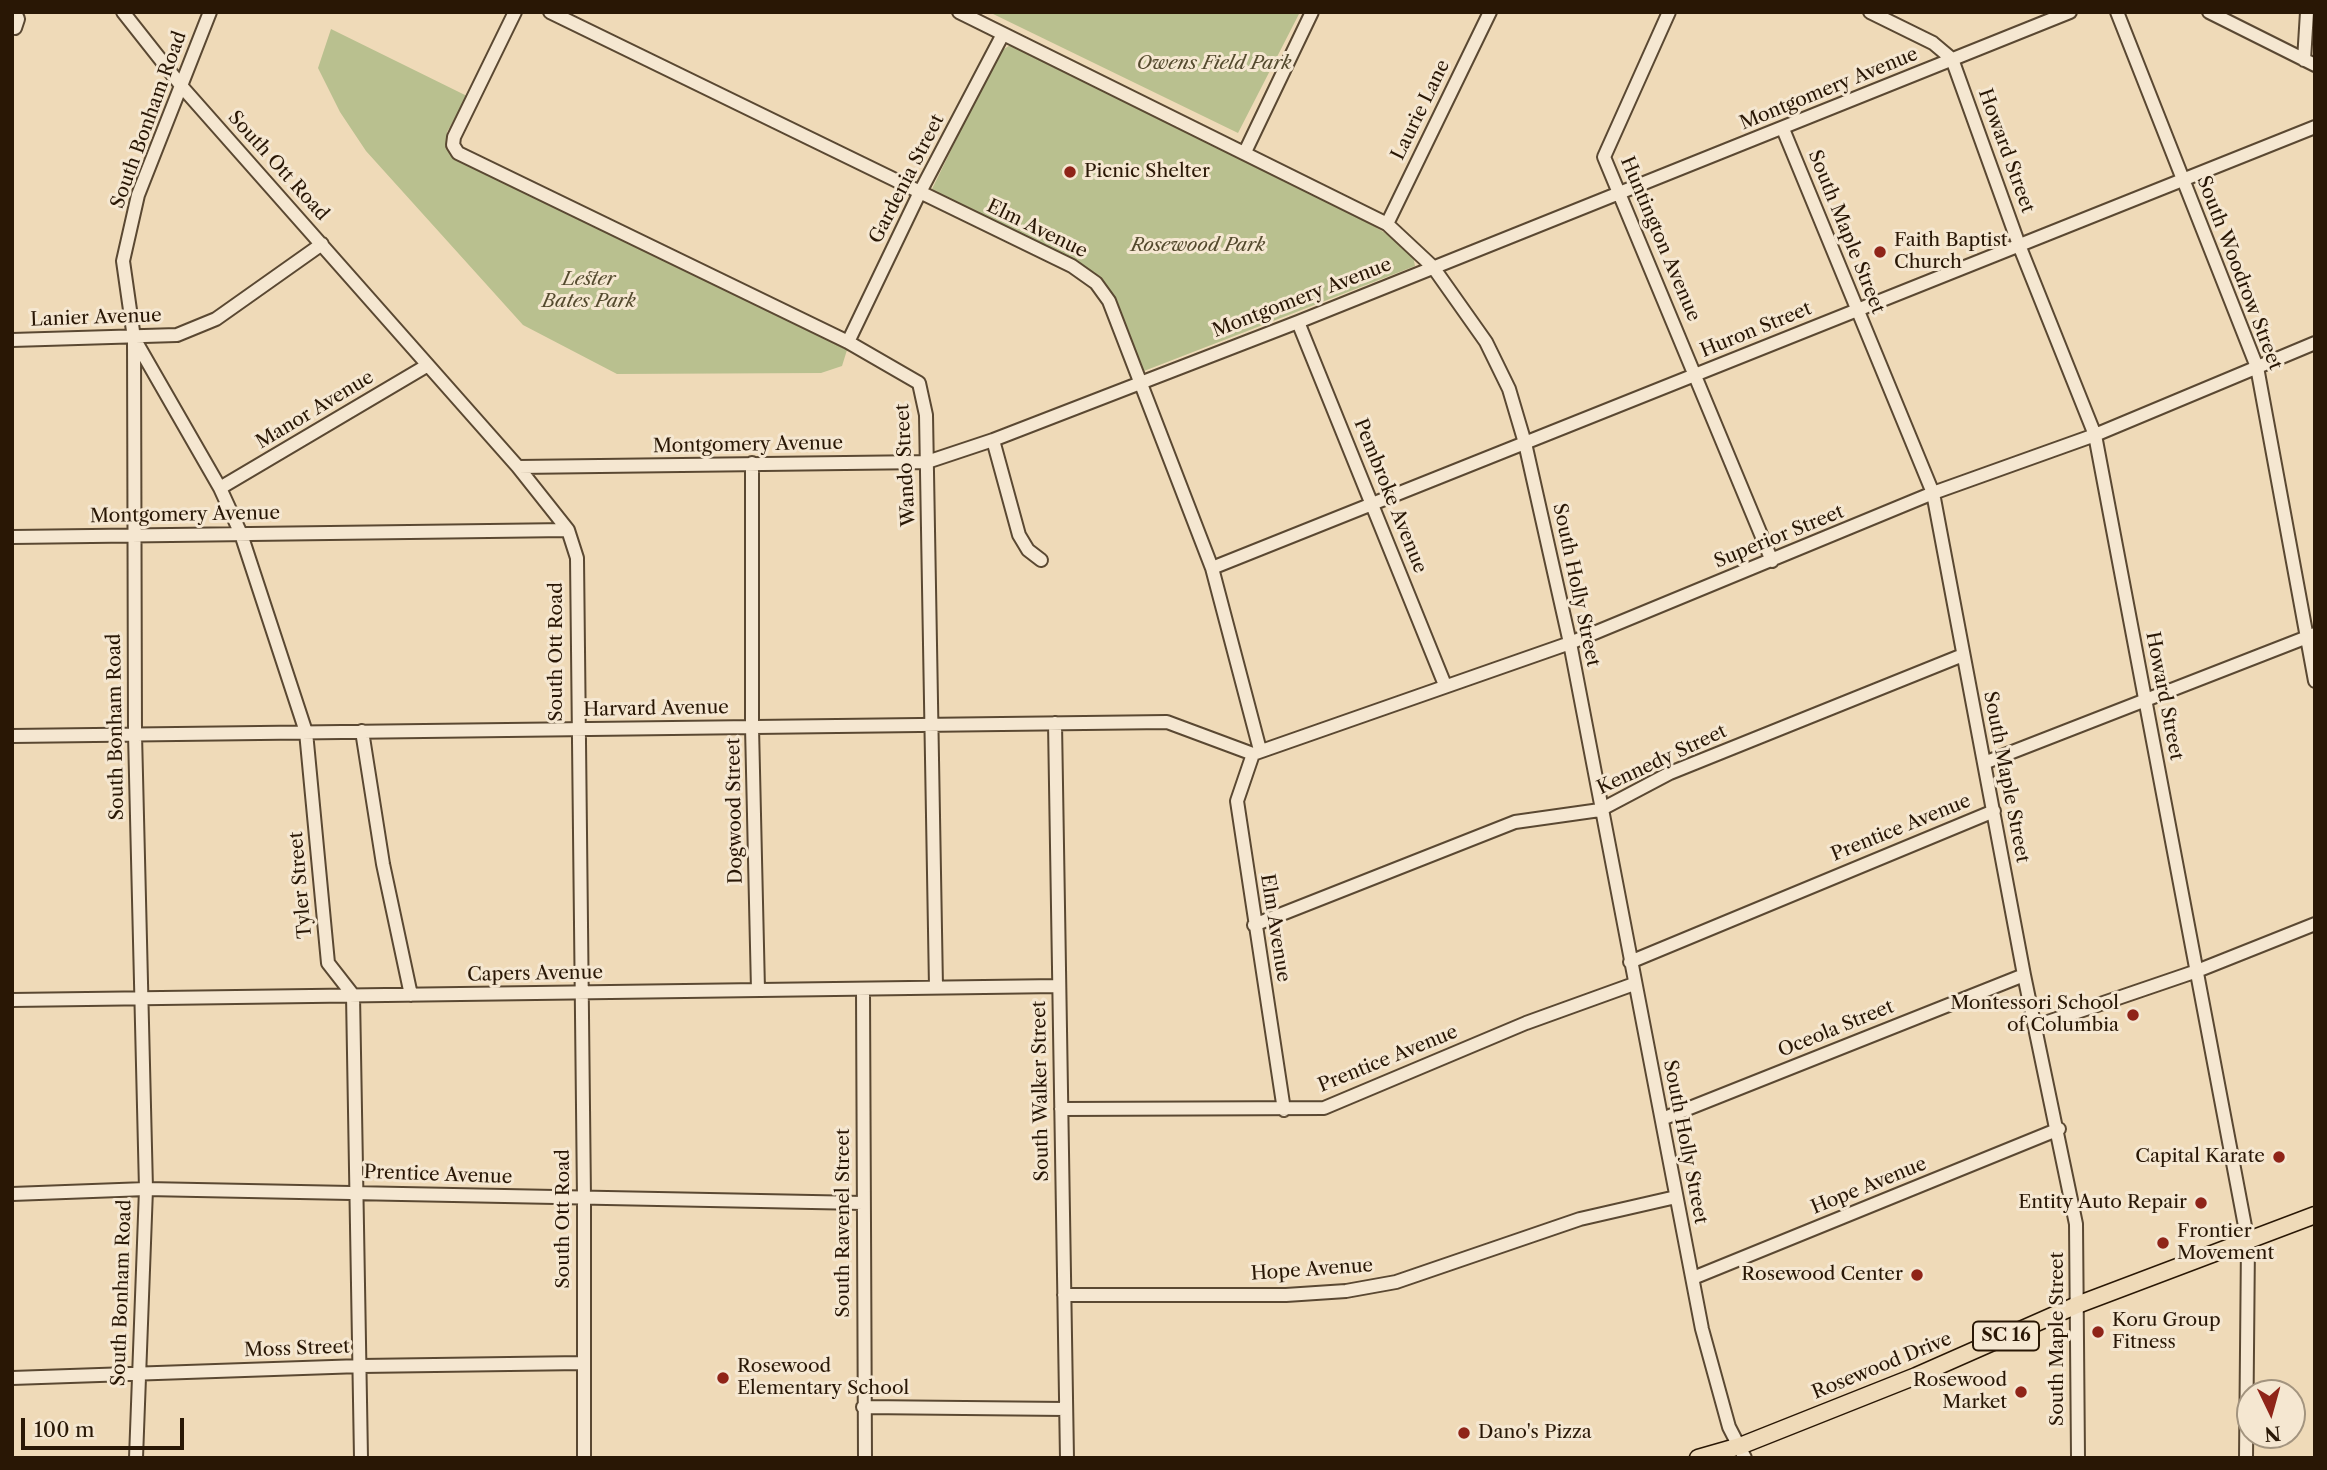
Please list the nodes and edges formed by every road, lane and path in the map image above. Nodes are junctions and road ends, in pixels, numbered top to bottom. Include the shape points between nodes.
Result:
1 (15, 12) edge
2 (122, 12) edge
3 (209, 12) edge
4 (515, 12) edge
5 (551, 12) edge
6 (959, 12) edge
7 (1312, 12) edge
8 (1490, 12) edge
9 (1669, 12) edge
10 (1870, 12) edge
11 (2070, 12) edge
12 (2117, 12) edge
13 (2209, 12) edge
14 (2306, 13) edge
15 (14, 28) edge
16 (1003, 34) junction
17 (1952, 59) junction
18 (2310, 63) edge
19 (183, 88) junction
20 (2315, 127) edge
21 (1783, 129) junction
22 (1245, 152) junction
23 (2183, 179) junction
24 (919, 194) junction
25 (1620, 194) junction
26 (1387, 224) junction
27 (323, 244) junction
28 (2019, 245) junction
29 (1433, 267) junction
30 (1857, 310) junction
31 (1298, 322) junction
32 (134, 338) junction
33 (12, 340) edge
34 (848, 342) junction
35 (2315, 343) edge
36 (428, 365) junction
37 (2257, 367) junction
38 (1696, 374) junction
39 (1139, 382) junction
40 (2095, 435) junction
41 (993, 440) junction
42 (1525, 443) junction
43 (927, 462) junction
44 (752, 463) junction
45 (518, 467) junction
46 (220, 488) junction
47 (1933, 494) junction
48 (1373, 504) junction
49 (568, 530) junction
50 (241, 534) junction
51 (132, 535) junction
52 (12, 537) edge
53 (1041, 560) dead end
54 (1772, 561) junction
55 (1212, 568) junction
56 (2310, 636) edge
57 (1570, 643) junction
58 (1963, 655) junction
59 (2315, 681) edge
60 (1445, 685) junction
61 (2144, 698) junction
62 (1055, 723) junction
63 (931, 724) junction
64 (752, 727) junction
65 (576, 729) junction
66 (306, 732) junction
67 (362, 732) junction
68 (135, 734) junction
69 (12, 736) edge
70 (1256, 752) junction
71 (1984, 763) junction
72 (1600, 810) junction
73 (1994, 811) junction
74 (1254, 925) junction
75 (2315, 925) edge
76 (1630, 962) junction
77 (2197, 971) junction
78 (2024, 975) junction
79 (1634, 984) junction
80 (1059, 986) junction
81 (936, 988) junction
82 (863, 989) junction
83 (758, 990) junction
84 (581, 992) junction
85 (352, 995) junction
86 (411, 995) junction
87 (140, 998) junction
88 (12, 1000) edge
89 (2036, 1026) junction
90 (1061, 1109) junction
91 (1284, 1110) junction
92 (1662, 1119) junction
93 (2059, 1129) junction
94 (146, 1189) junction
95 (356, 1192) junction
96 (12, 1194) edge
97 (1676, 1196) junction
98 (584, 1198) junction
99 (863, 1203) junction
100 (2315, 1215) edge
101 (2248, 1242) junction
102 (1693, 1278) junction
103 (1064, 1295) junction
104 (2077, 1305) junction
105 (583, 1363) junction
106 (361, 1366) junction
107 (138, 1373) junction
108 (12, 1378) edge
109 (863, 1407) junction
110 (1066, 1409) junction
111 (1743, 1452) edge
112 (136, 1458) edge
113 (361, 1458) edge
114 (583, 1458) edge
115 (865, 1458) edge
116 (1067, 1458) edge
117 (1698, 1458) edge
118 (2078, 1458) edge
119 (2246, 1458) edge

1 - 15 street
2 - 19 street, South Ott Road
3 - 19 street, South Bonham Road
4 - 34 street, Wando Street via 453,145 462,156
5 - 24 street, Elm Avenue
6 - 16 street, South Holly Street
7 - 22 street
8 - 26 street, Laurie Lane
9 - 25 street, Huntington Avenue via 1604,157
10 - 17 street via 1933,43
11 - 17 street, Montgomery Avenue
12 - 23 street, South Woodrow Street
13 - 18 street
14 - 18 street
16 - 22 street, South Holly Street
16 - 24 street, Gardenia Street
17 - 21 street, Montgomery Avenue
17 - 28 street, Howard Street
19 - 27 street, South Ott Road
19 - 32 street, South Bonham Road via 138,195 123,261
20 - 23 street, Huron Street
21 - 25 street, Montgomery Avenue
21 - 30 street, South Maple Street
22 - 26 street, South Holly Street
23 - 28 street, Huron Street
23 - 37 street, South Woodrow Street
24 - 34 street, Gardenia Street
24 - 39 street, Elm Avenue via 1076,268 1096,283 1109,301
25 - 29 street, Montgomery Avenue
25 - 38 street, Huntington Avenue
26 - 29 street, South Holly Street
27 - 32 street, Lanier Avenue via 216,319 177,335
27 - 36 street, South Ott Road
28 - 30 street, Huron Street
28 - 40 street, Howard Street
29 - 31 street, Montgomery Avenue
29 - 42 street, South Holly Street via 1486,342 1509,389
30 - 38 street, Huron Street
30 - 47 street, South Maple Street
31 - 39 street, Montgomery Avenue
31 - 48 street, Pembroke Avenue
32 - 33 street, Lanier Avenue
32 - 46 street, Tyler Street
32 - 51 street, South Bonham Road
34 - 43 street, Wando Street via 919,383 926,415
35 - 37 street, Superior Street
36 - 45 street, South Ott Road
36 - 46 street, Manor Avenue
37 - 40 street, Superior Street
37 - 56 street, South Woodrow Street
38 - 42 street, Huron Street
38 - 54 street, Huntington Avenue
39 - 41 street, Montgomery Avenue
39 - 55 street, Elm Avenue
40 - 47 street, Superior Street
40 - 61 street, Howard Street
41 - 43 street, Montgomery Avenue
41 - 53 street via 1019,535
42 - 48 street, Huron Street
42 - 57 street, South Holly Street
43 - 44 street, Montgomery Avenue
43 - 63 street, Wando Street
44 - 45 street, Montgomery Avenue
44 - 64 street, Dogwood Street
45 - 49 street, South Ott Road
46 - 50 street, Tyler Street
47 - 54 street, Superior Street
47 - 58 street, South Maple Street
48 - 55 street, Huron Street
48 - 60 street, Pembroke Avenue
49 - 50 street, Montgomery Avenue
49 - 65 street, South Ott Road via 577,558
50 - 51 street, Montgomery Avenue
50 - 66 street, Tyler Street
51 - 52 street, Montgomery Avenue
51 - 68 street, South Bonham Road
54 - 57 street, Superior Street
55 - 70 street, Elm Avenue
56 - 59 street, South Woodrow Street
56 - 61 street
57 - 60 street, Superior Street
57 - 72 street, South Holly Street
58 - 71 street, South Maple Street
58 - 72 street, Kennedy Street via 1670,773
60 - 70 street, Superior Street
61 - 71 street
61 - 77 street, Howard Street
62 - 63 street, Harvard Avenue
62 - 70 street, Harvard Avenue via 1167,722
62 - 80 street, South Walker Street
63 - 64 street, Harvard Avenue
63 - 81 street, Wando Street
64 - 65 street, Harvard Avenue
64 - 83 street, Dogwood Street
65 - 67 street, Harvard Avenue
65 - 84 street, South Ott Road
66 - 67 street, Harvard Avenue
66 - 68 street, Harvard Avenue
66 - 85 street, Tyler Street via 328,963
67 - 86 street via 383,864
68 - 69 street, Harvard Avenue
68 - 87 street, South Bonham Road
70 - 74 street, Elm Avenue via 1237,801
71 - 73 street, South Maple Street
72 - 74 street, Kennedy Street via 1515,822
72 - 76 street, South Holly Street
73 - 76 street, Prentice Avenue
73 - 78 street, South Maple Street
74 - 91 street, Elm Avenue
75 - 77 street
76 - 79 street, South Holly Street
77 - 89 street
77 - 101 street, Howard Street
78 - 89 street, South Maple Street
78 - 92 street, Oceola Street
79 - 91 street, Prentice Avenue via 1526,1023 1324,1108
79 - 92 street, South Holly Street
80 - 81 street, Capers Avenue
80 - 90 street, South Walker Street
81 - 82 street, Capers Avenue
82 - 83 street, Capers Avenue
82 - 99 street, South Ravenel Street
83 - 84 street, Capers Avenue
84 - 86 street, Capers Avenue
84 - 98 street, South Ott Road
85 - 86 street, Capers Avenue
85 - 87 street, Capers Avenue
85 - 95 street
87 - 88 street, Capers Avenue
87 - 94 street, South Bonham Road
89 - 93 street, South Maple Street
90 - 91 street, Prentice Avenue
90 - 103 street, South Walker Street
92 - 97 street, South Holly Street
93 - 102 street, Hope Avenue
93 - 104 street, South Maple Street via 2076,1224
94 - 95 street, Prentice Avenue
94 - 96 street, Prentice Avenue
94 - 107 street, South Bonham Road
95 - 98 street, Prentice Avenue
95 - 106 street
97 - 102 street, South Holly Street
97 - 103 street, Hope Avenue via 1580,1219 1396,1282 1346,1291
98 - 99 street, Prentice Avenue
98 - 105 street, South Ott Road
99 - 109 street, South Ravenel Street
100 - 101 main road, Rosewood Drive / SC 16
101 - 104 main road, Rosewood Drive / SC 16
101 - 119 street, Howard Street
102 - 111 street, South Holly Street via 1729,1427
103 - 110 street, South Walker Street
104 - 111 main road, Rosewood Drive / SC 16
104 - 118 street, South Maple Street
105 - 106 street, Moss Street
105 - 114 street, South Ott Road
106 - 107 street, Moss Street
106 - 113 street
107 - 108 street, Moss Street
107 - 112 street, South Bonham Road
109 - 110 street
109 - 115 street, South Ravenel Street
110 - 116 street, South Walker Street
111 - 117 main road, Rosewood Drive / SC 16

